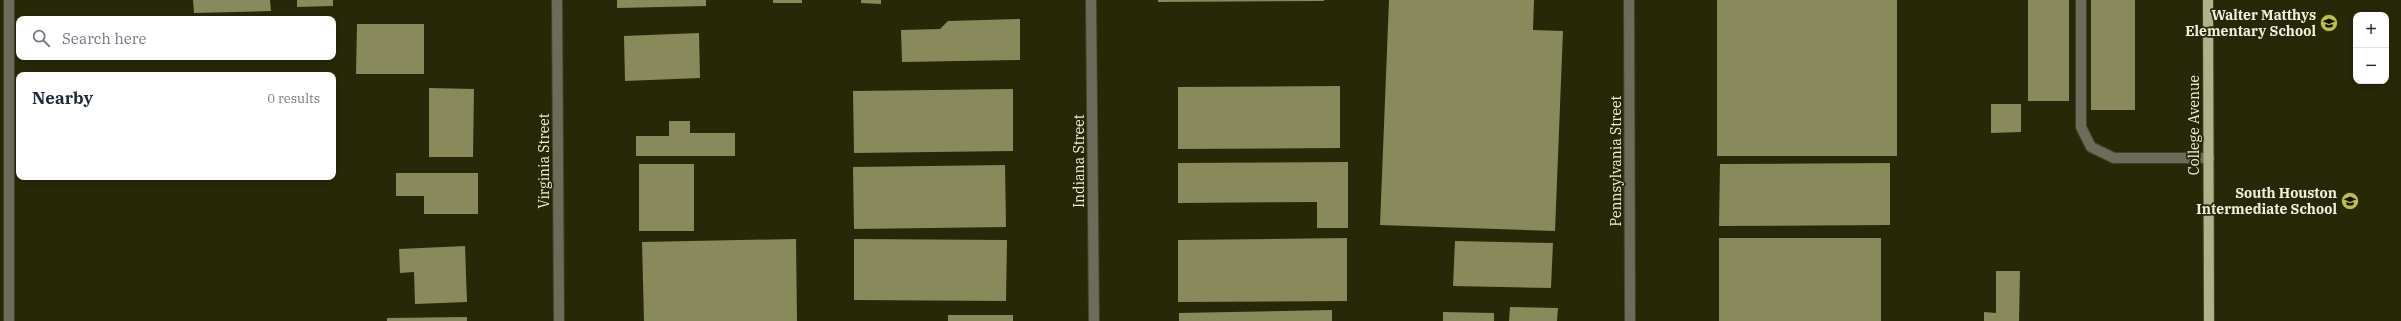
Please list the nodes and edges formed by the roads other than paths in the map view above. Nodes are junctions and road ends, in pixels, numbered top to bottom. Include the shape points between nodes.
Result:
1 (9, 0) edge
2 (557, 0) edge
3 (1092, 0) edge
4 (1629, 0) edge
5 (2081, 0) edge
6 (2208, 0) edge
7 (2209, 158) junction
8 (9, 321) edge
9 (559, 321) edge
10 (1094, 321) edge
11 (1630, 321) edge
12 (2210, 321) edge

1 - 8 street
2 - 9 street, Virginia Street
3 - 10 street, Indiana Street
4 - 11 street, Pennsylvania Street
5 - 7 street via 2081,127 2091,147 2114,158
6 - 7 main road, College Avenue
7 - 12 main road, College Avenue

